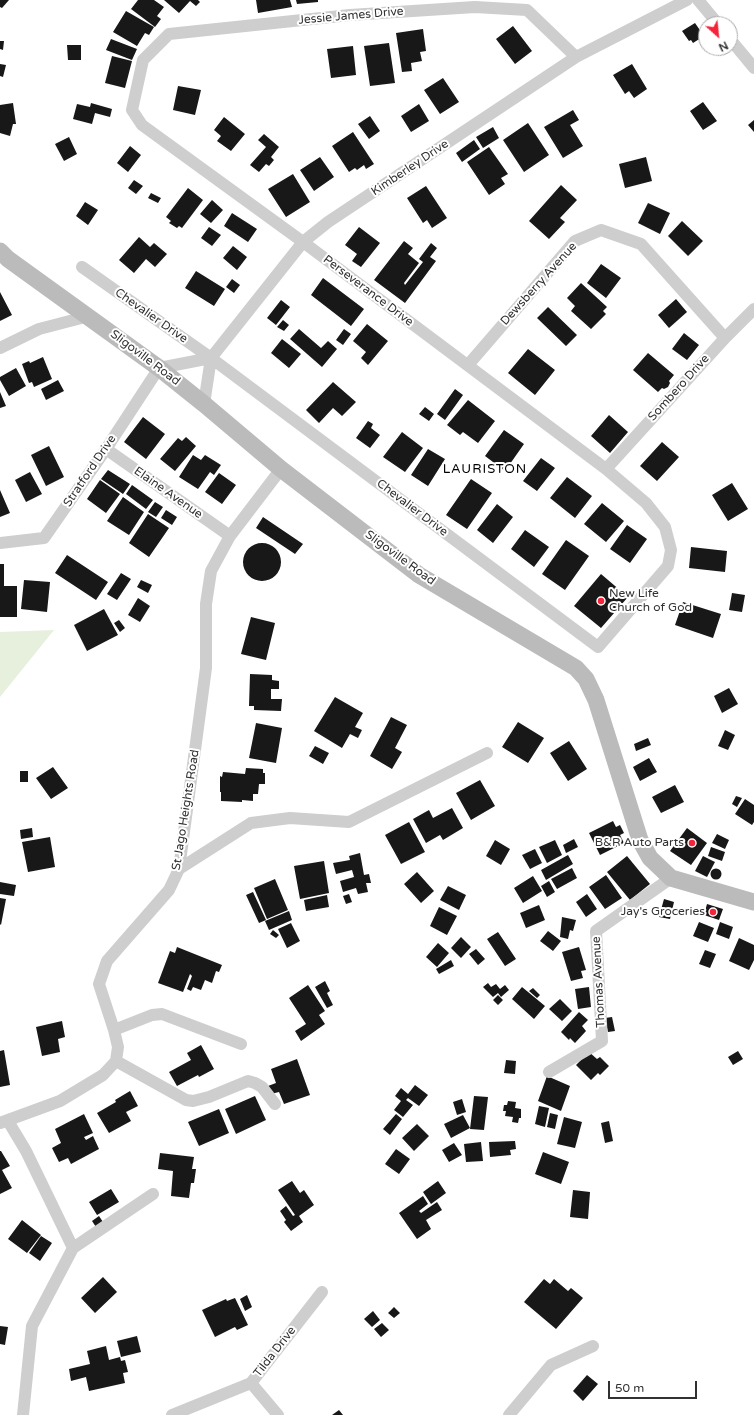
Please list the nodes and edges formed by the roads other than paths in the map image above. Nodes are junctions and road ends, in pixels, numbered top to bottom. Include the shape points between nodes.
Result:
1 (686, 0) edge
2 (698, 0) edge
3 (711, 16) edge
4 (738, 49) edge
5 (576, 57) junction
6 (143, 60) joint
7 (754, 68) edge
8 (303, 242) junction
9 (0, 251) edge
10 (82, 267) dead end
11 (754, 309) edge
12 (89, 316) junction
13 (725, 338) junction
14 (0, 348) edge
15 (211, 358) junction
16 (468, 365) junction
17 (159, 368) junction
18 (204, 404) junction
19 (106, 449) junction
20 (281, 468) junction
21 (606, 469) junction
22 (646, 503) joint
23 (230, 536) junction
24 (0, 543) edge
25 (487, 752) dead end
26 (179, 869) junction
27 (671, 878) junction
28 (754, 900) edge
29 (114, 1030) junction
30 (241, 1044) dead end
31 (116, 1061) junction
32 (549, 1072) dead end
33 (275, 1104) dead end
34 (4, 1122) edge
35 (153, 1194) dead end
36 (73, 1248) junction
37 (322, 1292) dead end
38 (593, 1346) dead end
39 (251, 1382) junction
40 (22, 1415) edge
41 (172, 1415) edge
42 (278, 1415) edge
43 (509, 1415) edge

1 - 5 street, Kimberley Drive
2 - 3 street
4 - 7 street
5 - 6 street, Jessie James Drive via 527,10 475,7 350,15 170,34
5 - 8 street, Kimberley Drive via 328,222
6 - 8 street, Perseverance Drive via 132,110 142,125
8 - 15 street, Kimberley Drive
8 - 16 street, Perseverance Drive
9 - 12 street, Sligoville Road
10 - 15 street, Chevalier Drive
11 - 13 street, Sombero Drive
12 - 14 street via 39,329
12 - 17 street, Sligoville Road
13 - 16 street, Dewsberry Avenue via 641,244 602,230 575,241
13 - 21 street, Sombero Drive
15 - 17 street
15 - 18 street, Kimberley Drive
15 - 22 street, Chevalier Drive via 598,647 668,566 671,550 665,527
16 - 21 street, Perseverance Drive
17 - 18 street, Sligoville Road
17 - 19 street, Stratford Drive
18 - 20 street, Sligoville Road
19 - 23 street, Elaine Avenue
19 - 24 street, Stratford Drive via 44,538
20 - 23 street, St Jago Heights Road
20 - 27 street, Sligoville Road via 419,575 576,668 586,679 596,700 640,840 650,858
21 - 22 street, Perseverance Drive
23 - 26 street, St Jago Heights Road via 211,571 207,598 206,668
25 - 26 street via 349,822 290,818 251,824
26 - 29 street, St Jago Heights Road via 169,890 107,961 99,984
27 - 28 street, Sligoville Road
27 - 32 street, Thomas Avenue via 596,931 602,1041
29 - 30 street via 152,1015 162,1014
29 - 31 street, St Jago Heights Road via 118,1048
31 - 33 street via 186,1100 209,1097 248,1081 262,1087
31 - 34 street via 103,1075 60,1101
34 - 36 street via 26,1151
35 - 36 street
36 - 40 street via 32,1326
37 - 39 street, Tilda Drive
38 - 43 street via 551,1365
39 - 41 street, Tilda Drive
39 - 42 street

